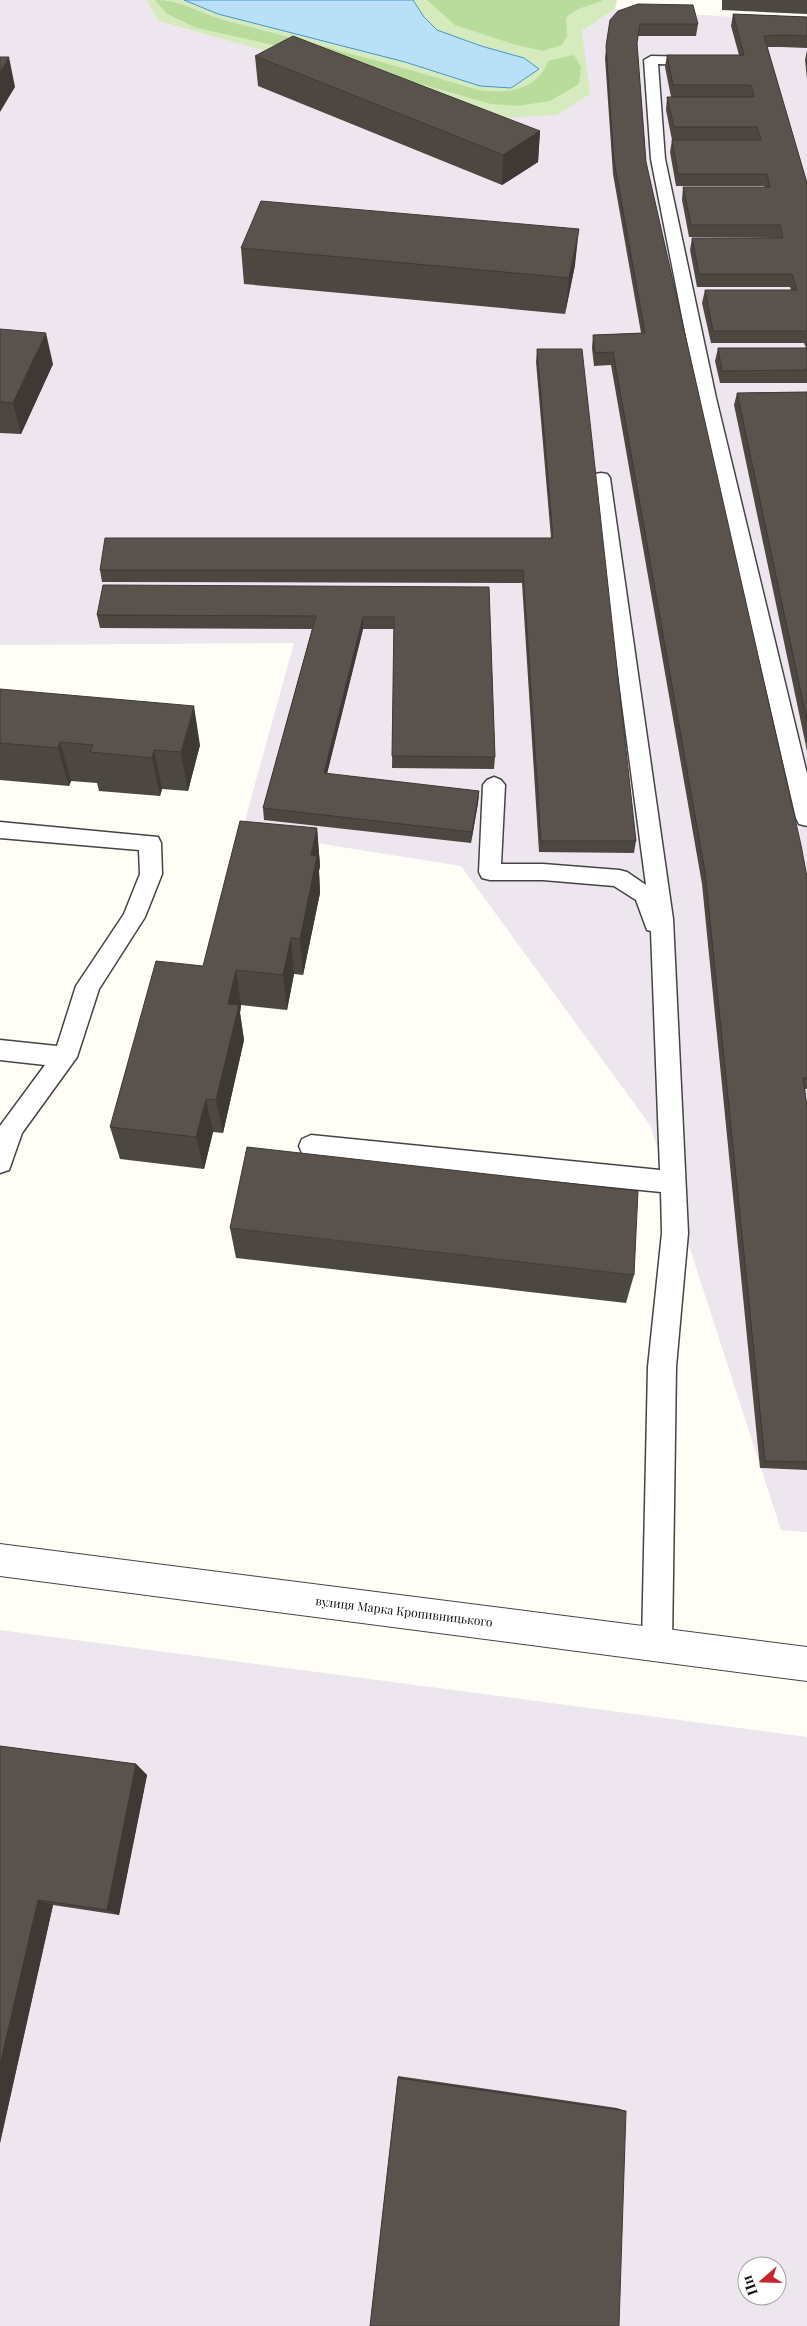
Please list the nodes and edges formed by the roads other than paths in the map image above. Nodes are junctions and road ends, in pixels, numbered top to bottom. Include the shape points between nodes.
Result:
1 (716, 61) edge
2 (601, 478) dead end
3 (494, 785) dead end
4 (807, 818) edge
5 (0, 830) edge
6 (663, 946) junction
7 (0, 1050) edge
8 (65, 1057) junction
9 (311, 1146) dead end
10 (0, 1162) edge
11 (673, 1182) junction
12 (0, 1560) edge
13 (657, 1644) junction
14 (807, 1664) edge

1 - 4 lane via 652,60 658,159 707,398
2 - 6 lane via 662,918
3 - 6 lane via 490,872 619,878 645,896
5 - 8 lane via 150,842 150,874 134,917 88,986
6 - 11 lane
7 - 8 lane
8 - 10 lane via 11,1129
9 - 11 lane
11 - 13 lane via 675,1233 662,1367
12 - 13 street, вулиця Марка Кропивницького
13 - 14 street, вулиця Марка Кропивницького

